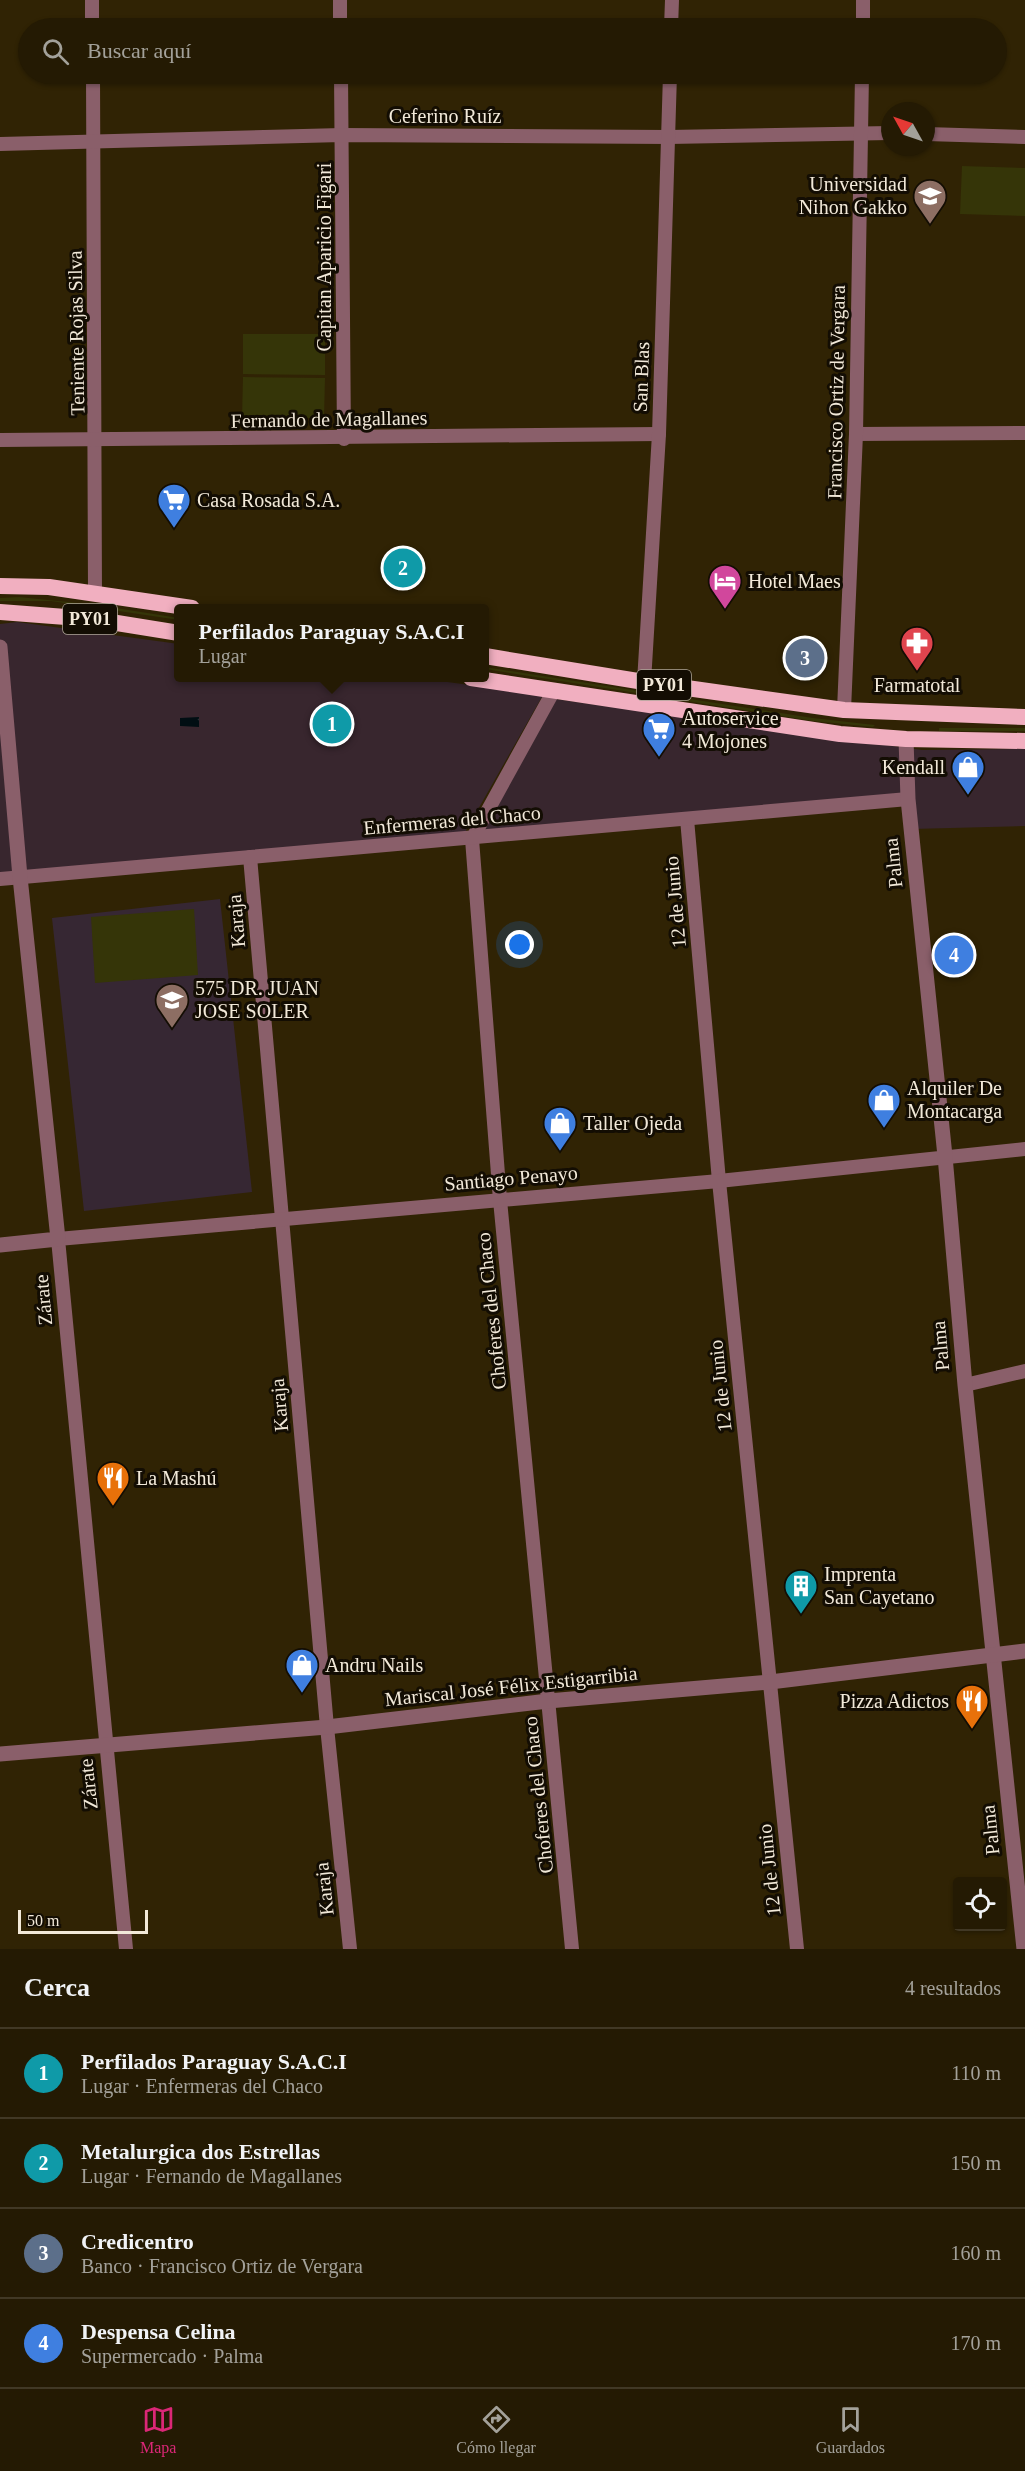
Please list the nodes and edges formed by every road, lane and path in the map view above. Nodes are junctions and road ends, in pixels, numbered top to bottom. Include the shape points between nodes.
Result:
1 (92, 0) edge
2 (340, 0) edge
3 (672, 0) edge
4 (863, 0) edge
5 (92, 18) edge
6 (340, 18) edge
7 (671, 18) edge
8 (863, 18) edge
9 (93, 84) edge
10 (341, 84) edge
11 (670, 84) edge
12 (862, 84) edge
13 (860, 132) junction
14 (881, 133) edge
15 (935, 134) edge
16 (342, 135) junction
17 (669, 137) junction
18 (1025, 137) edge
19 (93, 143) junction
20 (0, 144) edge
21 (1025, 433) edge
22 (659, 434) junction
23 (856, 434) junction
24 (344, 439) junction
25 (0, 440) edge
26 (96, 440) junction
27 (0, 586) edge
28 (95, 593) junction
29 (174, 606) edge
30 (0, 612) edge
31 (174, 632) edge
32 (0, 647) edge
33 (489, 657) edge
34 (489, 681) edge
35 (644, 682) junction
36 (554, 690) junction
37 (844, 710) junction
38 (1025, 717) edge
39 (906, 739) junction
40 (1025, 741) edge
41 (908, 799) junction
42 (687, 819) junction
43 (472, 839) junction
44 (250, 857) junction
45 (20, 877) junction
46 (0, 879) edge
47 (1025, 1149) edge
48 (945, 1156) junction
49 (719, 1181) junction
50 (500, 1200) junction
51 (282, 1219) junction
52 (58, 1239) junction
53 (0, 1245) edge
54 (1025, 1371) edge
55 (965, 1385) junction
56 (1025, 1651) edge
57 (992, 1656) junction
58 (770, 1682) junction
59 (548, 1701) junction
60 (327, 1727) junction
61 (105, 1747) junction
62 (0, 1754) edge
63 (126, 1949) edge
64 (350, 1949) edge
65 (572, 1949) edge
66 (797, 1949) edge
67 (1024, 1949) edge

1 - 5 street
2 - 6 street
3 - 7 street
4 - 8 street
9 - 19 street, Teniente Rojas Silva
10 - 16 street, Capitan Aparicio Figari
11 - 17 street, San Blas
12 - 13 street, Francisco Ortiz de Vergara
13 - 14 street, Ceferino Ruíz
13 - 17 street, Ceferino Ruíz
13 - 23 street, Francisco Ortiz de Vergara
15 - 18 street
16 - 17 street, Ceferino Ruíz
16 - 19 street, Ceferino Ruíz
16 - 24 street, Capitan Aparicio Figari
17 - 22 street, San Blas
19 - 20 street, Ceferino Ruíz
19 - 26 street, Teniente Rojas Silva
21 - 23 street
22 - 24 street, Fernando de Magallanes
22 - 35 street, San Blas
23 - 37 street, Francisco Ortiz de Vergara
24 - 26 street, Fernando de Magallanes
25 - 26 street, Fernando de Magallanes
26 - 28 street, Teniente Rojas Silva
27 - 28 highway, PY01
28 - 29 highway, PY01
30 - 31 highway, PY01 via 63,615
32 - 45 street, Zárate
33 - 35 highway, PY01
34 - 36 highway, PY01
35 - 37 highway, PY01
36 - 39 highway, PY01 via 714,717
36 - 43 street
37 - 38 highway, PY01
39 - 40 highway, PY01
39 - 41 street, Palma
41 - 42 street, Enfermeras del Chaco
41 - 48 street, Palma
42 - 43 street, Enfermeras del Chaco
42 - 49 street, 12 de Junio
43 - 44 street, Enfermeras del Chaco
43 - 50 street, Choferes del Chaco
44 - 45 street, Enfermeras del Chaco
44 - 51 street, Karaja
45 - 46 street, Enfermeras del Chaco
45 - 52 street, Zárate
47 - 48 street, Santiago Penayo
48 - 49 street, Santiago Penayo
48 - 55 street, Palma
49 - 50 street, Santiago Penayo
49 - 58 street, 12 de Junio
50 - 51 street, Santiago Penayo
50 - 59 street, Choferes del Chaco
51 - 52 street, Santiago Penayo
51 - 60 street, Karaja
52 - 53 street, Santiago Penayo
52 - 61 street, Zárate
54 - 55 street
55 - 57 street, Palma
56 - 57 street, Mariscal José Félix Estigarribia
57 - 58 street, Mariscal José Félix Estigarribia
57 - 67 street, Palma
58 - 59 street, Mariscal José Félix Estigarribia
58 - 66 street, 12 de Junio
59 - 60 street, Mariscal José Félix Estigarribia
59 - 65 street, Choferes del Chaco
60 - 61 street, Mariscal José Félix Estigarribia
60 - 64 street, Karaja
61 - 62 street, Mariscal José Félix Estigarribia
61 - 63 street, Zárate

